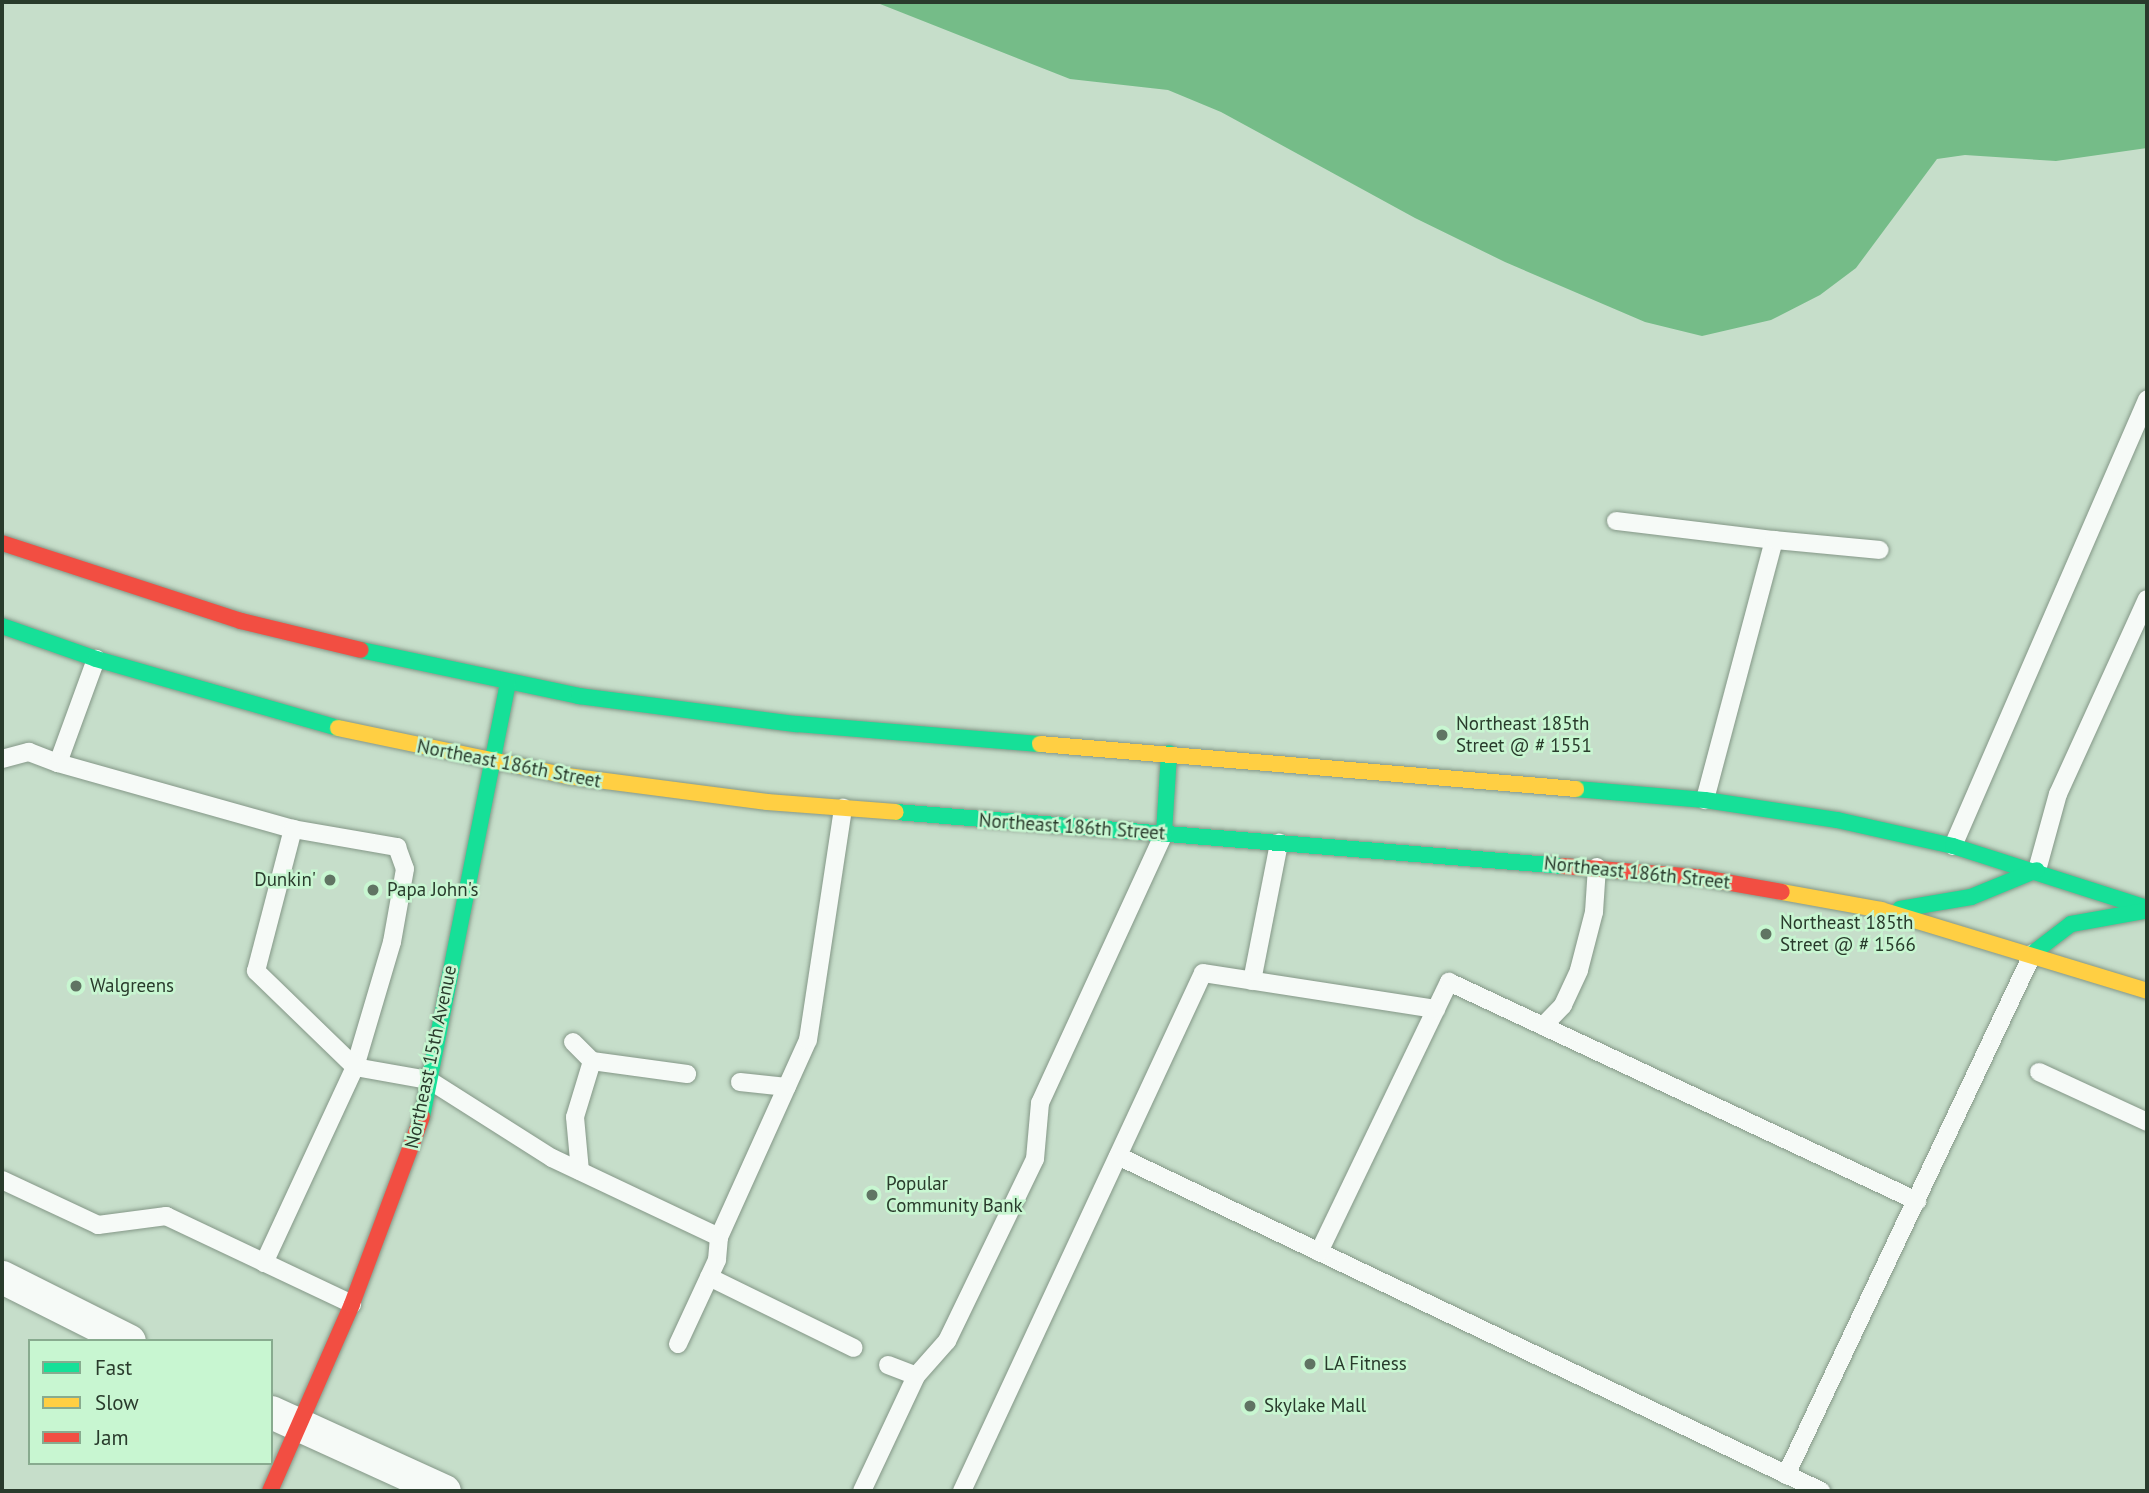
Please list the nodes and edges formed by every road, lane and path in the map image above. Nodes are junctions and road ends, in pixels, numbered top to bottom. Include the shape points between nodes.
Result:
1 (2147, 399) edge
2 (1616, 521) dead end
3 (1774, 541) junction
4 (2, 543) edge
5 (1880, 550) dead end
6 (2147, 599) edge
7 (2, 626) edge
8 (96, 659) junction
9 (508, 684) junction
10 (1169, 753) junction
11 (2, 759) edge
12 (492, 762) junction
13 (58, 763) junction
14 (1704, 800) junction
15 (842, 808) junction
16 (293, 829) junction
17 (1164, 833) junction
18 (1279, 843) junction
19 (1952, 846) junction
20 (1597, 867) junction
21 (2037, 870) junction
22 (2147, 909) edge
23 (1881, 910) junction
24 (2033, 953) junction
25 (1252, 981) junction
26 (2147, 991) edge
27 (1436, 1009) junction
28 (1543, 1026) junction
29 (573, 1042) dead end
30 (592, 1061) junction
31 (355, 1067) junction
32 (2039, 1072) dead end
33 (687, 1074) dead end
34 (429, 1080) junction
35 (740, 1082) dead end
36 (787, 1087) junction
37 (2147, 1122) edge
38 (1118, 1156) junction
39 (580, 1171) junction
40 (2, 1180) edge
41 (1917, 1201) junction
42 (719, 1237) junction
43 (1319, 1252) junction
44 (264, 1263) junction
45 (2, 1277) edge
46 (709, 1277) junction
47 (352, 1304) junction
48 (125, 1339) edge
49 (678, 1344) dead end
50 (854, 1348) dead end
51 (888, 1365) dead end
52 (916, 1376) junction
53 (273, 1413) edge
54 (300, 1427) junction
55 (1786, 1475) junction
56 (270, 1491) edge
57 (444, 1491) edge
58 (862, 1491) edge
59 (962, 1491) edge
60 (1821, 1491) edge

1 - 19 lane
2 - 3 lane
3 - 5 lane
3 - 14 lane
4 - 9 main road via 241,621
6 - 21 lane via 2058,794
7 - 8 main road, Northeast 186th Street
8 - 12 main road, Northeast 186th Street via 310,722
8 - 13 lane
9 - 10 main road via 796,724
9 - 12 main road, Northeast 15th Avenue
10 - 14 main road
10 - 17 main road
11 - 13 lane via 29,752
12 - 15 main road, Northeast 186th Street via 628,786
12 - 34 main road, Northeast 15th Avenue
13 - 16 lane
14 - 19 main road via 1836,820
15 - 17 main road, Northeast 186th Street
15 - 36 lane via 808,1040
16 - 31 lane via 257,971
16 - 31 lane via 397,848 405,869 392,942
17 - 18 main road, Northeast 186th Street
17 - 52 lane via 1040,1103 1035,1159 947,1341
18 - 20 main road, Northeast 186th Street
18 - 25 lane
19 - 21 main road
20 - 23 main road, Northeast 186th Street via 1736,883
20 - 28 lane via 1594,912 1579,970 1563,1005
21 - 22 main road
21 - 23 main road via 1971,897
22 - 24 main road via 2071,924
23 - 24 main road, Northeast 186th Street
24 - 26 main road, Northeast 186th Street
24 - 41 lane
25 - 27 lane
25 - 38 lane via 1203,974
27 - 28 lane via 1449,982
27 - 43 lane
28 - 41 lane
29 - 30 lane
30 - 33 lane
30 - 39 lane via 575,1116
31 - 34 lane
31 - 44 lane
32 - 37 lane
34 - 39 lane
34 - 47 main road, Northeast 15th Avenue via 419,1133
35 - 36 lane
36 - 42 lane
38 - 43 lane
38 - 59 lane
39 - 42 lane
40 - 44 lane via 98,1226 166,1216
41 - 55 lane
42 - 46 lane via 717,1260
43 - 55 lane
44 - 47 lane
45 - 48 street
46 - 49 lane
46 - 50 lane
47 - 54 main road, Northeast 15th Avenue
51 - 52 lane
52 - 58 lane
53 - 54 street
54 - 56 main road, Northeast 15th Avenue
54 - 57 street
55 - 60 lane

